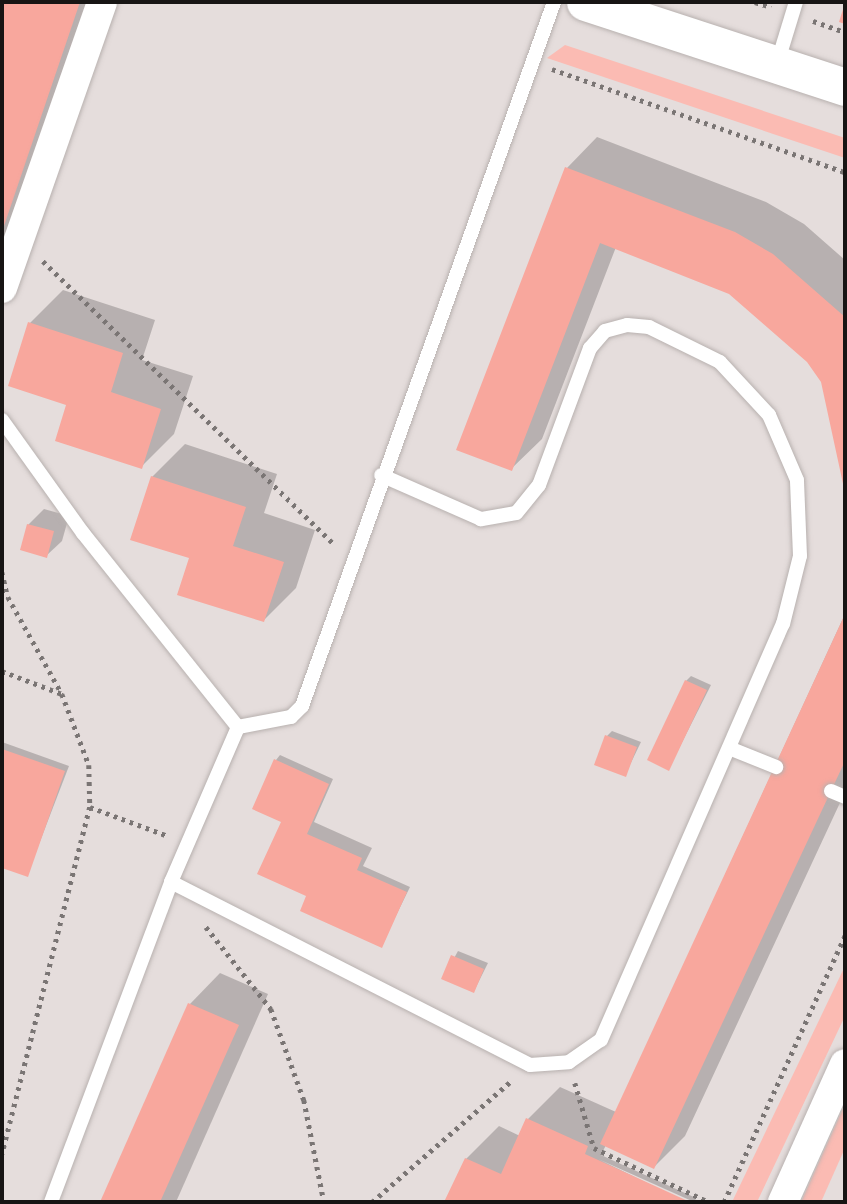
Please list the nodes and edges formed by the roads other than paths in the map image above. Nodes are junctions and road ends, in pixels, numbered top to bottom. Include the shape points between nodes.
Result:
1 (102, 2) edge
2 (554, 2) edge
3 (585, 2) edge
4 (796, 2) edge
5 (776, 65) junction
6 (845, 87) edge
7 (2, 288) edge
8 (2, 420) edge
9 (381, 475) junction
10 (239, 727) junction
11 (729, 748) junction
12 (776, 767) dead end
13 (171, 882) junction
14 (845, 1064) edge
15 (51, 1202) edge
16 (783, 1202) edge

1 - 7 street
2 - 9 lane
3 - 5 street
4 - 5 lane
5 - 6 street
8 - 10 lane via 83,533
9 - 10 lane via 302,706 291,717
9 - 11 lane via 481,519 499,519 530,501 590,348 605,331 627,325 649,327 720,362 769,415 797,481 800,556 783,624
10 - 13 lane
11 - 12 lane
11 - 13 lane via 601,1040 569,1062 530,1065
13 - 15 lane
14 - 16 street

